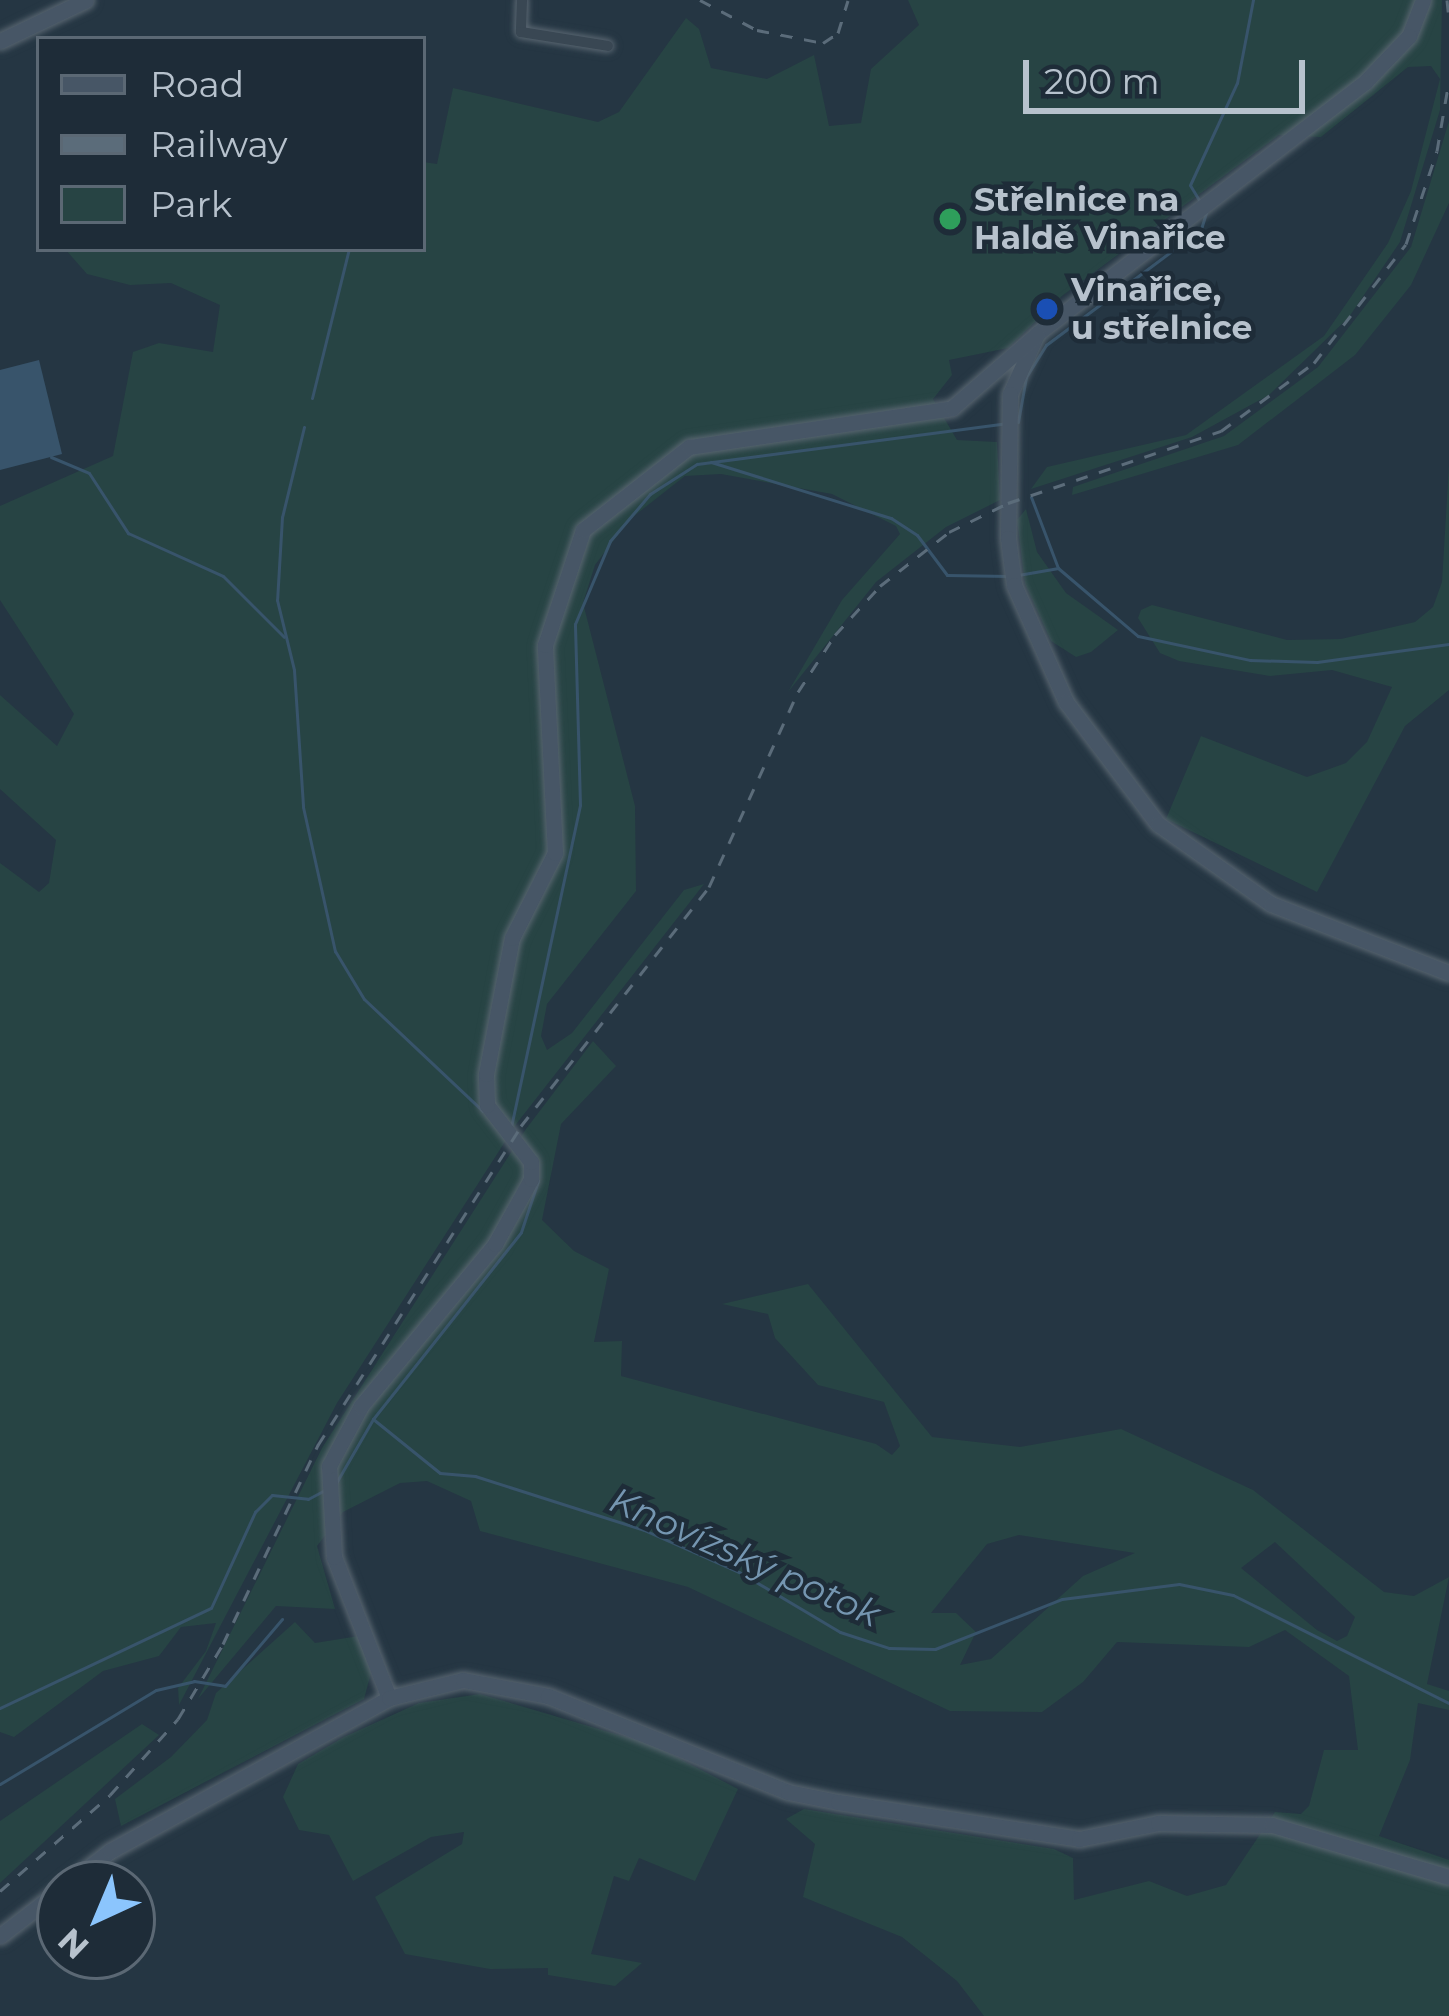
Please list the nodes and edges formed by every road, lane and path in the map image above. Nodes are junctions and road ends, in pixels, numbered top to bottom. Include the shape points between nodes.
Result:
1 (86, 0) edge
2 (523, 0) edge
3 (1423, 0) edge
4 (0, 41) edge
5 (608, 46) dead end
6 (1037, 334) junction
7 (978, 394) junction
8 (1008, 420) junction
9 (1449, 973) edge
10 (389, 1698) junction
11 (1449, 1877) edge
12 (0, 1936) edge

1 - 4 street
2 - 5 street via 521,32
3 - 6 street via 1385,65
6 - 7 street
6 - 8 street via 1016,368
7 - 8 street
7 - 10 street via 928,416 727,436 689,448 594,519 565,569 544,644 555,853 512,938 486,1074 487,1105 530,1162 532,1179 446,1313 361,1406 329,1466 334,1557
8 - 9 street via 1014,585 1066,702 1124,788 1242,888
10 - 11 street via 463,1680 503,1684 788,1792 1079,1839 1158,1823 1272,1825
10 - 12 street via 84,1866

